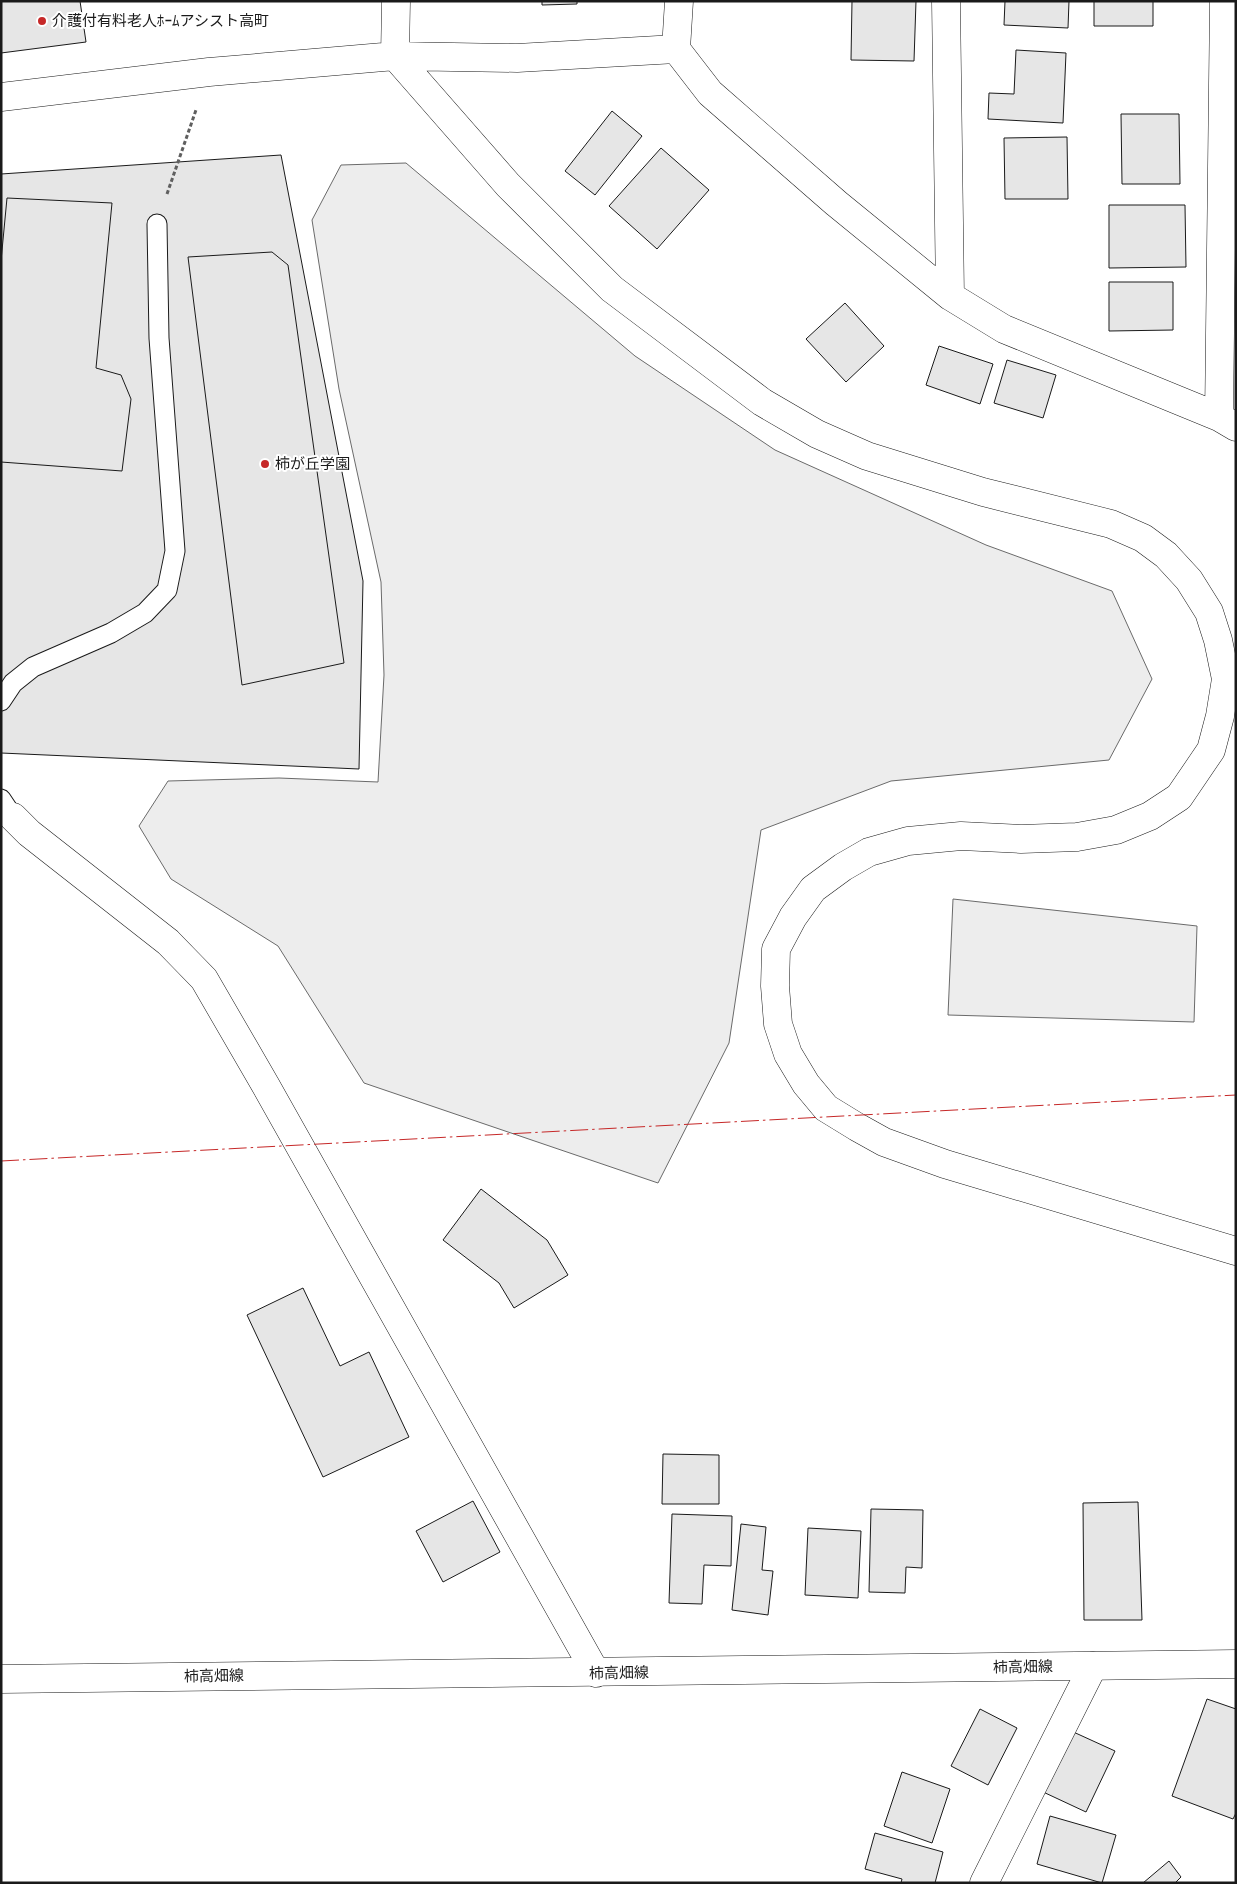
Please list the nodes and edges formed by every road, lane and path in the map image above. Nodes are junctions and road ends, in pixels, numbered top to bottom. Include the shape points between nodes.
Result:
1 (396, 1) edge
2 (679, 1) edge
3 (946, 1) edge
4 (1224, 1) edge
5 (676, 49) junction
6 (395, 56) junction
7 (209, 72) junction
8 (1, 97) edge
9 (157, 224) joint
10 (950, 296) junction
11 (1228, 422) edge
12 (1, 701) edge
13 (7, 808) edge
14 (1236, 1251) edge
15 (1236, 1664) edge
16 (1093, 1666) junction
17 (596, 1673) junction
18 (1, 1679) edge
19 (984, 1883) edge

1 - 6 street
2 - 5 street
3 - 10 street
4 - 11 street
5 - 6 street via 517,58
5 - 10 street via 710,92 836,203
6 - 7 street
6 - 14 street via 508,186 612,288 762,402 818,434 867,456 983,492 1111,524 1143,538 1166,555 1189,580 1209,612 1226,679 1210,750 1180,797 1150,816 1116,830 1021,839 952,837 908,841 869,852 813,889 776,949 778,1024 788,1054 806,1084 826,1108 884,1142 945,1164
7 - 8 street
7 - 9 path
9 - 12 lane via 159,338 175,551 167,590 144,613 112,633 33,667 13,683
10 - 11 street via 1004,329
13 - 17 street via 29,833 168,942 204,979
15 - 16 street, 柿高畑線
16 - 17 street, 柿高畑線
16 - 19 street
17 - 18 street, 柿高畑線

